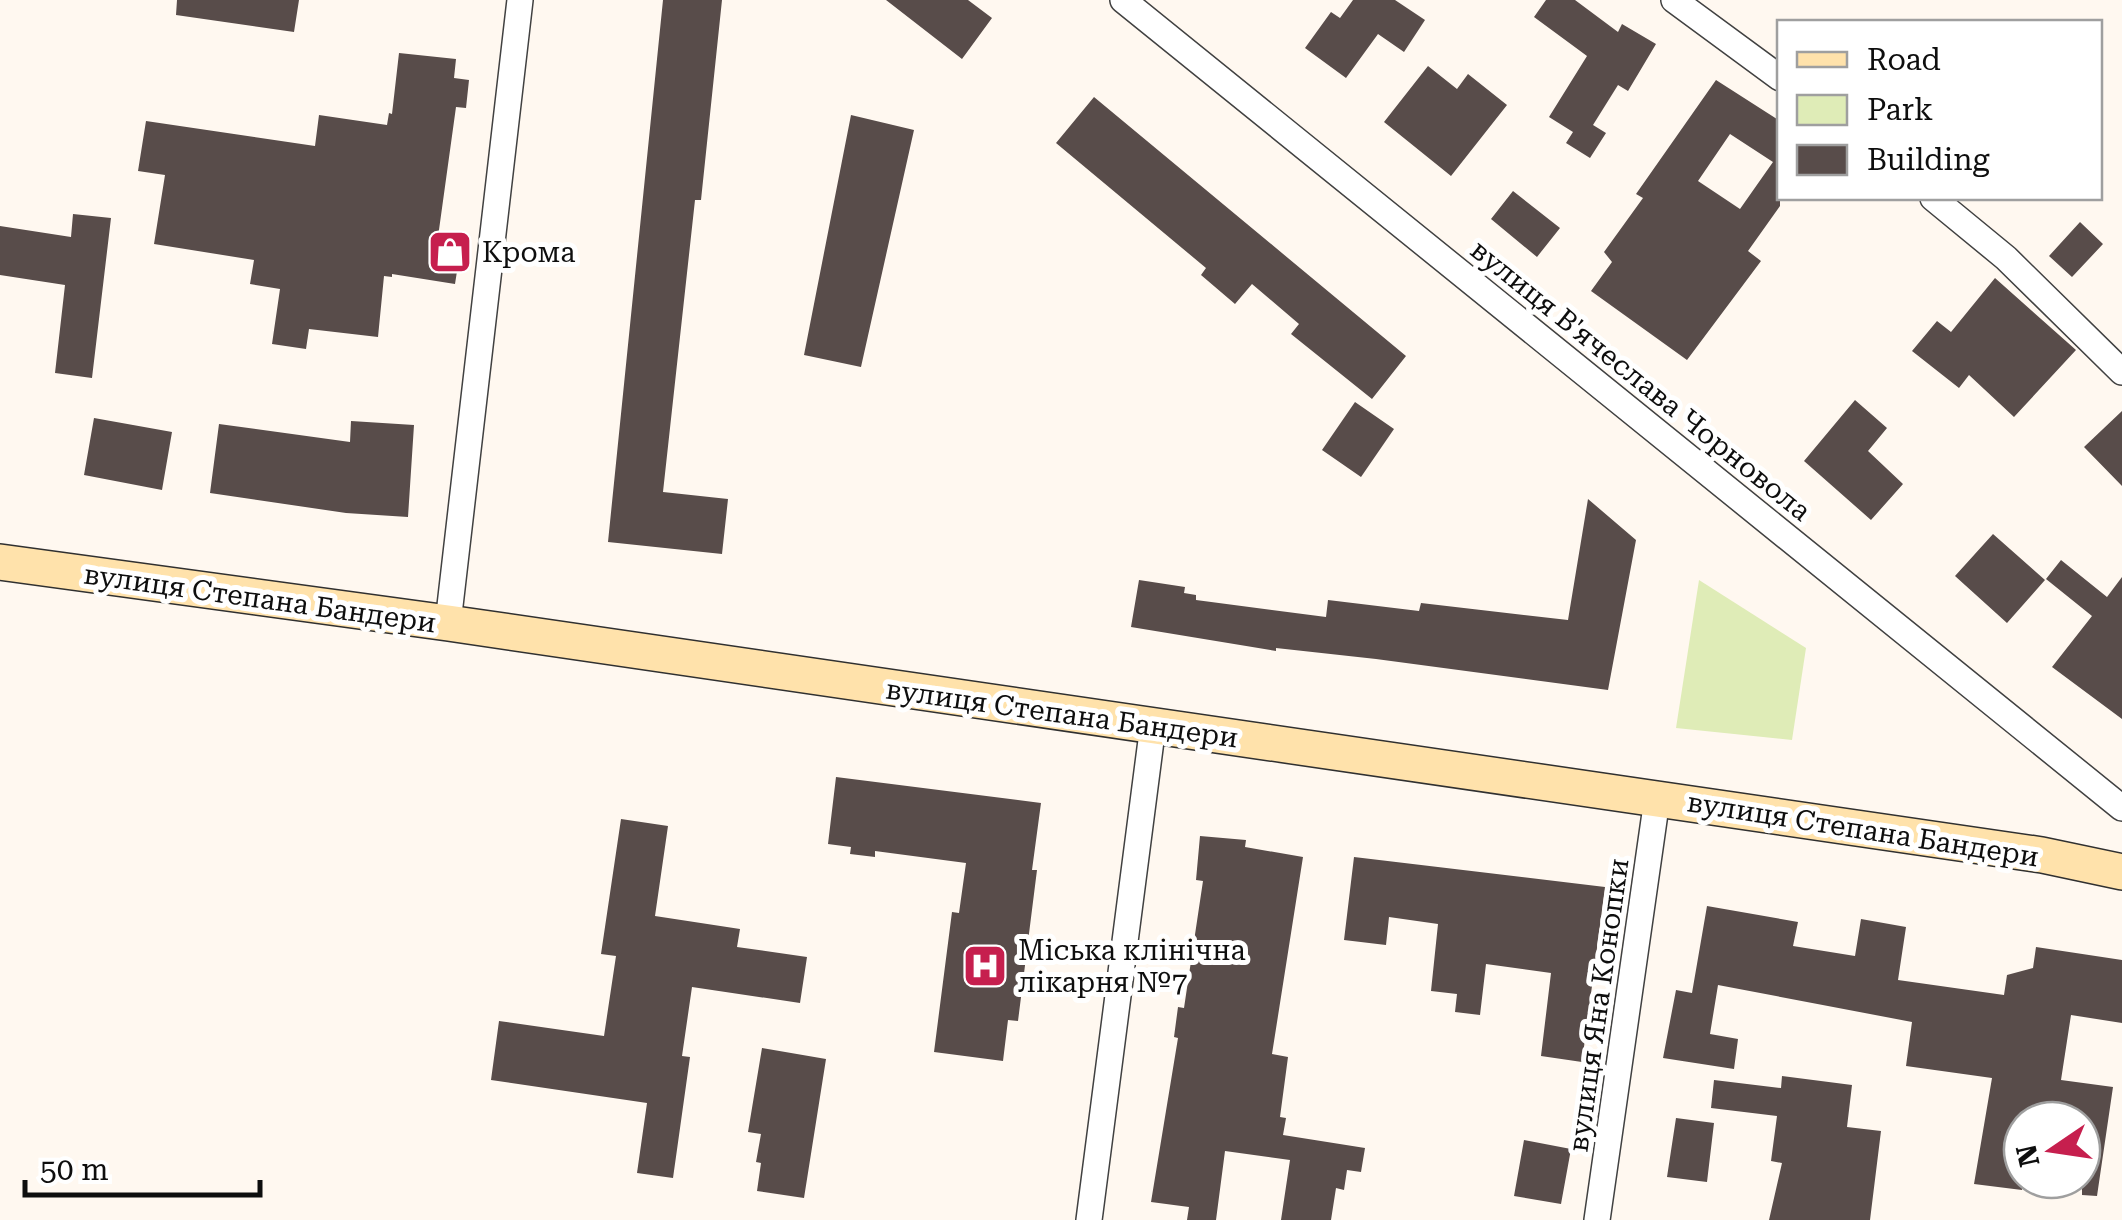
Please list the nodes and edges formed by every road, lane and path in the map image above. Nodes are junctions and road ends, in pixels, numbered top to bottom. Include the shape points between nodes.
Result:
1 (520, 0) edge
2 (1122, 0) edge
3 (1674, 0) edge
4 (1777, 76) edge
5 (1935, 200) edge
6 (2122, 372) edge
7 (0, 562) edge
8 (448, 623) junction
9 (1153, 725) junction
10 (1657, 798) junction
11 (2122, 808) edge
12 (2122, 872) edge
13 (1089, 1220) edge
14 (1597, 1220) edge

1 - 8 street
2 - 11 street, вулиця В'ячеслава Чорновола
3 - 4 street
5 - 6 street via 2006,258
7 - 8 street, вулиця Степана Бандери
8 - 9 street, вулиця Степана Бандери
9 - 10 street, вулиця Степана Бандери
9 - 13 street
10 - 12 street, вулиця Степана Бандери
10 - 14 street, вулиця Яна Конопки

